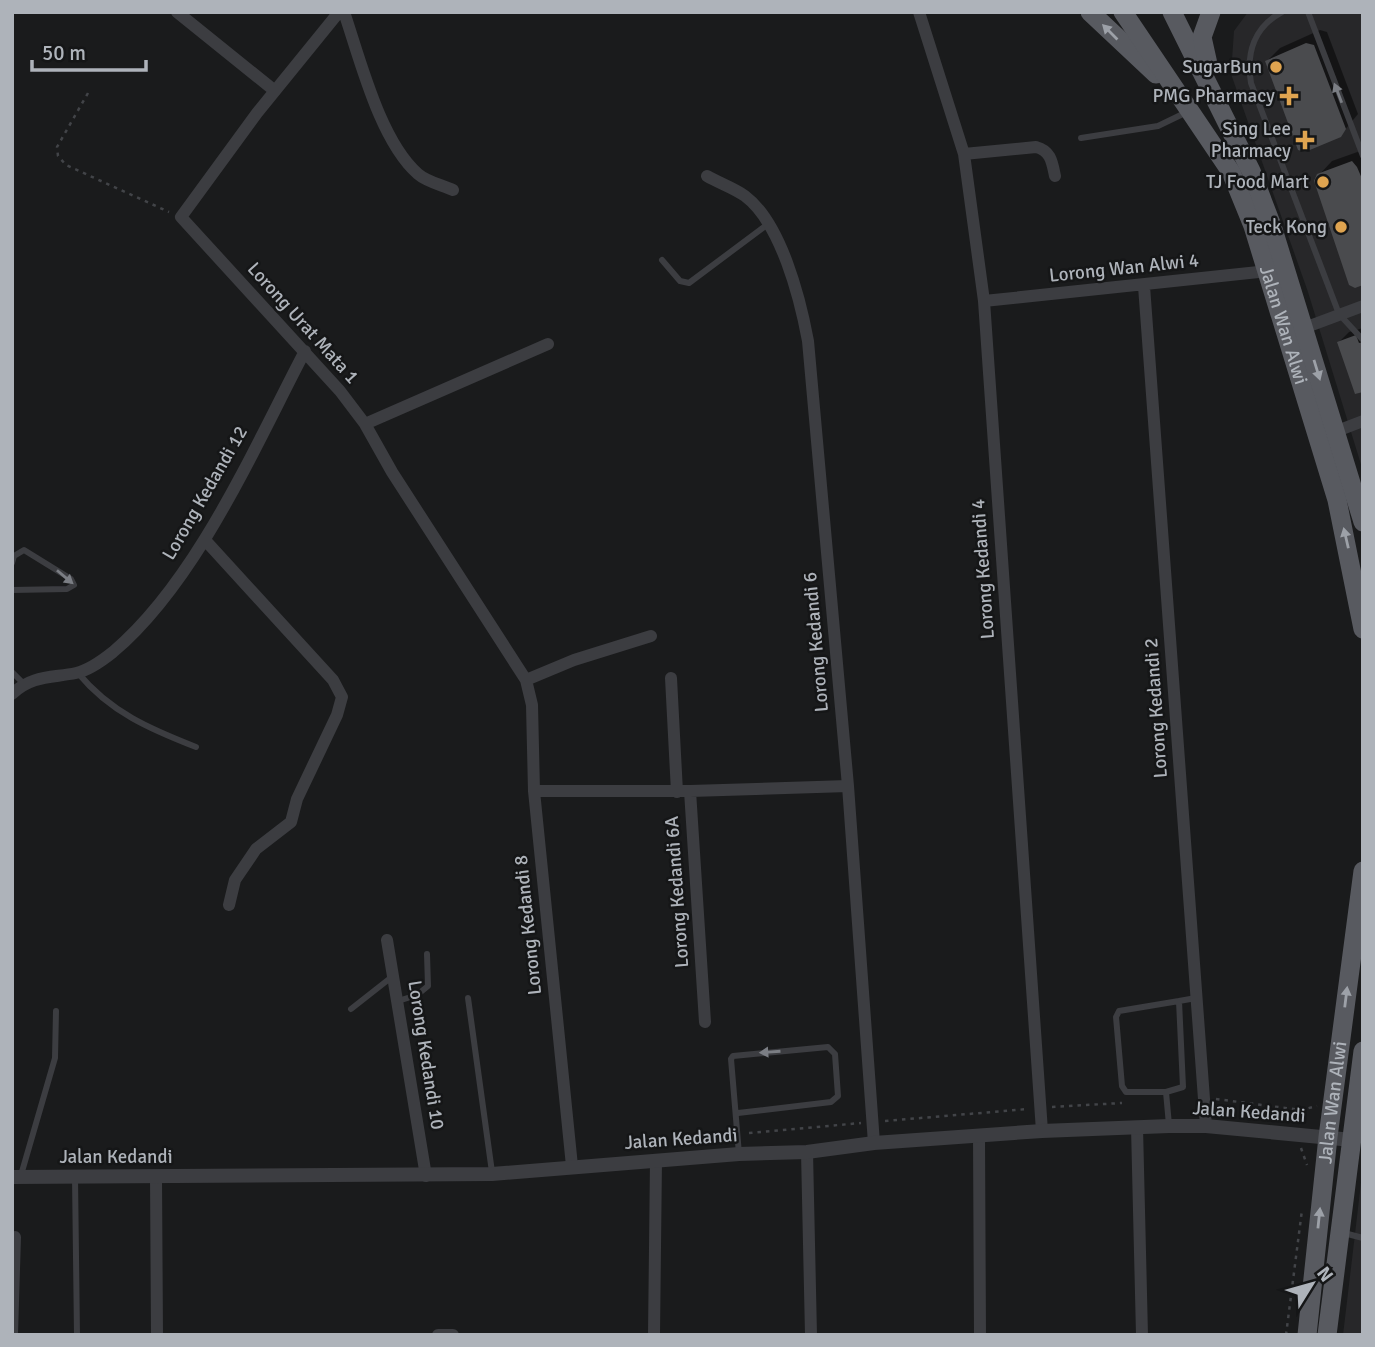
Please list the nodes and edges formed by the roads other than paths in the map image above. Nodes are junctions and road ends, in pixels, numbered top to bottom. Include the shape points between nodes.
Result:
1 (177, 12) edge
2 (342, 12) edge
3 (919, 12) edge
4 (1090, 12) edge
5 (1123, 12) edge
6 (1172, 12) edge
7 (1211, 12) edge
8 (1282, 12) edge
9 (1308, 12) edge
10 (1168, 83) junction
11 (275, 91) junction
12 (1188, 112) junction
13 (1226, 120) junction
14 (1081, 138) dead end
15 (964, 154) junction
16 (1363, 156) edge
17 (707, 176) dead end
18 (1055, 176) dead end
19 (453, 190) dead end
20 (769, 223) junction
21 (663, 260) dead end
22 (1268, 271) junction
23 (1144, 286) junction
24 (984, 301) junction
25 (1363, 306) edge
26 (1339, 314) junction
27 (1304, 328) junction
28 (1363, 340) edge
29 (548, 344) dead end
30 (305, 351) junction
31 (1363, 421) edge
32 (365, 424) junction
33 (1337, 431) junction
34 (1363, 522) edge
35 (205, 540) junction
36 (12, 562) edge
37 (12, 590) edge
38 (1363, 629) edge
39 (652, 636) dead end
40 (12, 672) edge
41 (78, 673) junction
42 (671, 678) dead end
43 (526, 680) junction
44 (23, 683) junction
45 (12, 694) edge
46 (196, 747) dead end
47 (848, 786) junction
48 (534, 791) junction
49 (684, 792) junction
50 (1363, 871) edge
51 (229, 905) dead end
52 (387, 940) dead end
53 (427, 954) dead end
54 (394, 976) junction
55 (468, 998) dead end
56 (1196, 998) junction
57 (398, 1001) junction
58 (1179, 1001) junction
59 (351, 1009) dead end
60 (56, 1012) dead end
61 (705, 1022) dead end
62 (1363, 1051) edge
63 (1166, 1092) junction
64 (738, 1113) junction
65 (1169, 1126) junction
66 (1206, 1126) junction
67 (1137, 1127) junction
68 (1042, 1130) junction
69 (979, 1137) junction
70 (1328, 1137) junction
71 (1352, 1140) junction
72 (874, 1143) junction
73 (807, 1152) junction
74 (739, 1154) junction
75 (656, 1160) junction
76 (572, 1166) junction
77 (492, 1174) junction
78 (426, 1175) junction
79 (16, 1177) edge
80 (75, 1177) junction
81 (156, 1177) junction
82 (1339, 1233) junction
83 (15, 1237) dead end
84 (1363, 1238) edge
85 (12, 1334) edge
86 (77, 1335) edge
87 (157, 1335) edge
88 (438, 1335) edge
89 (453, 1335) edge
90 (654, 1335) edge
91 (811, 1335) edge
92 (980, 1335) edge
93 (1142, 1335) edge
94 (1307, 1335) edge
95 (1326, 1335) edge

1 - 11 street
2 - 11 street
2 - 19 street via 398,148 420,176
3 - 15 street, Lorong Kedandi 4
10 -> 4 main road
5 - 10 main road, Jalan Wan Alwi
6 - 13 main road, Jalan Wan Alwi
7 - 13 main road via 1202,48
8 - 26 lane via 1266,23 1253,41 1248,67 1251,83
16 -> 9 lane
10 - 12 main road, Jalan Wan Alwi
11 - 30 street, Lorong Urat Mata 1 via 181,217
12 - 14 lane via 1158,126
12 - 22 main road, Jalan Wan Alwi via 1231,172
13 - 27 main road, Jalan Wan Alwi via 1272,226
15 - 18 street via 1045,149
15 - 24 street, Lorong Kedandi 4
17 - 20 street, Lorong Kedandi 6 via 744,195
20 - 21 lane via 689,283 680,281
20 - 47 street, Lorong Kedandi 6 via 793,284 808,341
22 - 23 street, Lorong Wan Alwi 4
38 -> 22 main road, Jalan Wan Alwi via 1337,500
23 - 24 street, Lorong Wan Alwi 4
23 - 56 street, Lorong Kedandi 2
24 - 68 street, Lorong Kedandi 4
25 - 26 street
26 - 27 street
26 - 28 lane
27 -> 33 main road, Jalan Wan Alwi
29 - 32 street
30 - 32 street, Lorong Urat Mata 1
30 - 35 street, Lorong Kedandi 12
31 - 33 street
32 - 43 street, Lorong Urat Mata 1
33 - 34 main road, Jalan Wan Alwi
35 - 41 street, Lorong Kedandi 12 via 170,590 115,650
35 - 51 street via 333,680 342,697 291,822 256,849 235,880
36 -> 37 lane via 24,550 74,585
39 - 43 street
40 - 44 lane
41 - 44 street, Lorong Kedandi 12
41 - 46 lane via 93,691 130,719
42 - 49 street
43 - 48 street, Lorong Kedandi 8 via 532,705
44 - 45 street
47 - 49 street, Lorong Kedandi 6A
47 - 72 street, Lorong Kedandi 6
48 - 49 street
48 - 76 street, Lorong Kedandi 8
49 - 61 street, Lorong Kedandi 6A
70 -> 50 main road, Jalan Wan Alwi
52 - 54 street, Lorong Kedandi 10
53 - 57 lane via 428,986
54 - 57 street, Lorong Kedandi 10
54 - 59 lane
55 - 77 lane
56 - 58 lane
56 - 66 street, Lorong Kedandi 2
57 - 78 street, Lorong Kedandi 10
58 - 63 lane via 1185,1082 1178,1090
58 - 63 lane via 1126,1008 1116,1017 1122,1086 1126,1092
60 - 79 lane via 55,1058
62 - 71 main road, Jalan Wan Alwi
63 - 65 lane
64 -> 64 lane via 836,1100 835,1054 828,1047 733,1056
64 - 74 lane
65 - 66 street, Jalan Kedandi
65 - 67 street, Jalan Kedandi
66 - 70 street, Jalan Kedandi
67 - 68 street, Jalan Kedandi
67 - 93 street
68 - 69 street, Jalan Kedandi
69 - 72 street, Jalan Kedandi
69 - 92 street
70 - 71 street, Jalan Kedandi
94 -> 70 main road, Jalan Wan Alwi
71 - 82 main road, Jalan Wan Alwi
72 - 73 street, Jalan Kedandi
73 - 74 street, Jalan Kedandi
73 - 91 street
74 - 75 street, Jalan Kedandi
75 - 76 street, Jalan Kedandi
75 - 90 street
76 - 77 street, Jalan Kedandi
77 - 78 street, Jalan Kedandi
78 - 81 street, Jalan Kedandi
79 - 80 street, Jalan Kedandi
80 - 81 street, Jalan Kedandi
80 - 86 lane
81 - 87 street
82 - 84 lane
82 - 95 main road, Jalan Wan Alwi
83 - 85 street
88 - 89 street

